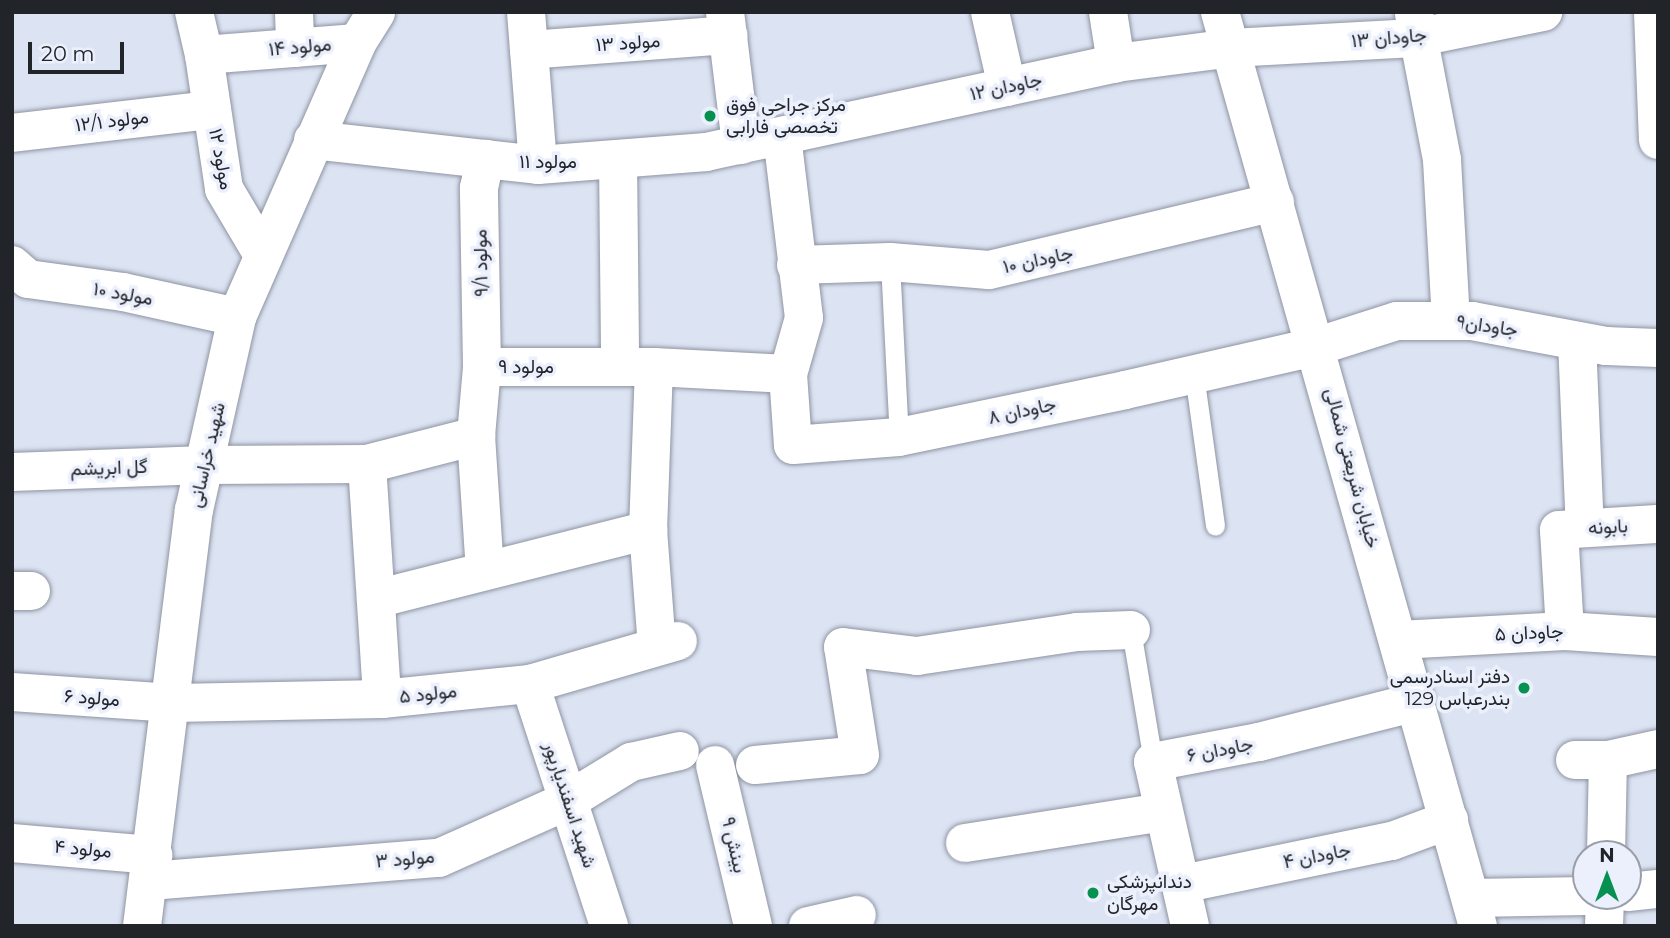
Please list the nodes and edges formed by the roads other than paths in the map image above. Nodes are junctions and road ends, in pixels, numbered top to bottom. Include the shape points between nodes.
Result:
1 (194, 12) edge
2 (526, 12) edge
3 (990, 12) edge
4 (1108, 12) edge
5 (1220, 12) edge
6 (1543, 12) edge
7 (1653, 12) edge
8 (726, 24) edge
9 (1415, 25) edge
10 (366, 28) edge
11 (294, 30) edge
12 (1231, 48) junction
13 (529, 50) junction
14 (204, 55) junction
15 (1116, 63) junction
16 (1007, 87) junction
17 (212, 110) junction
18 (12, 133) edge
19 (782, 136) junction
20 (313, 140) junction
21 (1658, 140) edge
22 (741, 145) junction
23 (485, 159) junction
24 (618, 159) junction
25 (537, 165) junction
26 (1275, 202) junction
27 (263, 255) junction
28 (890, 262) junction
29 (12, 265) edge
30 (796, 265) junction
31 (237, 317) junction
32 (1451, 320) junction
33 (1577, 341) junction
34 (1318, 346) junction
35 (1658, 348) edge
36 (482, 367) junction
37 (637, 367) junction
38 (788, 374) junction
39 (1194, 374) junction
40 (476, 436) junction
41 (899, 437) junction
42 (367, 464) junction
43 (206, 465) junction
44 (12, 472) edge
45 (1658, 524) edge
46 (1215, 526) dead end
47 (1572, 529) junction
48 (648, 530) junction
49 (485, 571) junction
50 (376, 599) junction
51 (1131, 630) joint
52 (1565, 631) junction
53 (1658, 636) edge
54 (1399, 640) junction
55 (530, 684) junction
56 (12, 692) edge
57 (382, 699) junction
58 (1416, 702) junction
59 (173, 703) junction
60 (1658, 749) edge
61 (680, 751) dead end
62 (1153, 762) junction
63 (715, 765) dead end
64 (755, 765) dead end
65 (569, 800) junction
66 (1163, 812) junction
67 (1449, 820) junction
68 (1604, 840) edge
69 (12, 843) edge
70 (965, 843) dead end
71 (151, 868) junction
72 (1182, 884) junction
73 (1572, 897) edge
74 (1474, 912) edge
75 (857, 915) dead end
76 (142, 926) edge
77 (609, 926) edge
78 (753, 926) edge
79 (808, 926) edge
80 (1190, 926) edge

1 - 14 street
2 - 13 street
3 - 16 street
4 - 15 street
5 - 12 street, خیابان شریعتی شمالی
6 - 9 street, جاودان ۱۳
7 - 21 street
8 - 13 street, مولود ۱۳
8 - 22 street
9 - 12 street, جاودان ۱۳
9 - 32 street via 1442,160
10 - 11 street, مولود ۱۴
10 - 20 street, شهید خراسانی
11 - 14 street, مولود ۱۴
12 - 15 street, جاودان ۱۲
12 - 26 street, خیابان شریعتی شمالی
13 - 25 street
14 - 17 street, مولود ۱۲
15 - 16 street, جاودان ۱۲
16 - 19 street, جاودان ۱۲
17 - 18 street, مولود ۱۲/۱
17 - 27 street, مولود ۱۲ via 224,189
19 - 22 street, مولود ۱۱
19 - 30 street
20 - 23 street, مولود ۱۱
20 - 27 street, شهید خراسانی
22 - 24 street, مولود ۱۱
23 - 25 street, مولود ۱۱
23 - 36 street, مولود ۹/۱ via 479,188
24 - 25 street, مولود ۱۱
24 - 37 street
26 - 28 street, جاودان ۱۰ via 989,270
26 - 34 street, خیابان شریعتی شمالی
27 - 31 street, شهید خراسانی
28 - 30 street, جاودان ۱۰
28 - 41 lane
29 - 31 street, مولود ۱۰ via 28,279 123,292
30 - 38 street via 804,318
31 - 43 street, شهید خراسانی
32 - 33 street, جاودان۹
32 - 34 street, جاودان۹ via 1397,321
33 - 35 street, جاودان۹
33 - 47 street
34 - 39 street, جاودان ۸
34 - 54 street, خیابان شریعتی شمالی
36 - 37 street, مولود ۹
36 - 40 street, مولود ۹
37 - 38 street, مولود ۹
37 - 48 street
38 - 41 street, جاودان ۸ via 793,445
39 - 41 street, جاودان ۸
39 - 46 lane
40 - 42 street
40 - 49 street, مولود ۹
42 - 43 street
42 - 50 street
43 - 44 street, گل ابریشم
43 - 59 street, شهید خراسانی via 194,510
45 - 47 street, بابونه
47 - 52 street
48 - 49 street
48 - 55 street, مولود ۵ via 667,644
49 - 50 street
50 - 57 street
51 - 62 lane
51 - 64 street via 1077,632 917,656 843,647 860,755
52 - 53 street, جاودان ۵
52 - 54 street, جاودان ۵
54 - 58 street, خیابان شریعتی شمالی
55 - 57 street, مولود ۵
55 - 65 street, شهید اسفندیارپور
56 - 59 street, مولود ۶
57 - 59 street, مولود ۵
58 - 62 street, جاودان ۶ via 1259,742
58 - 67 street, خیابان شریعتی شمالی
59 - 71 street, شهید خراسانی
60 - 68 street via 1591,760
61 - 65 street, مولود ۳ via 631,762
62 - 66 street
63 - 78 street, بینش ۹
65 - 71 street, مولود ۳ via 439,859
65 - 77 street, شهید اسفندیارپور
66 - 70 street
66 - 72 street
67 - 72 street, جاودان ۴ via 1392,841
67 - 74 street, خیابان شریعتی شمالی
69 - 71 street, مولود ۴
71 - 76 street, شهید خراسانی
72 - 80 street
73 - 74 street
75 - 79 street

